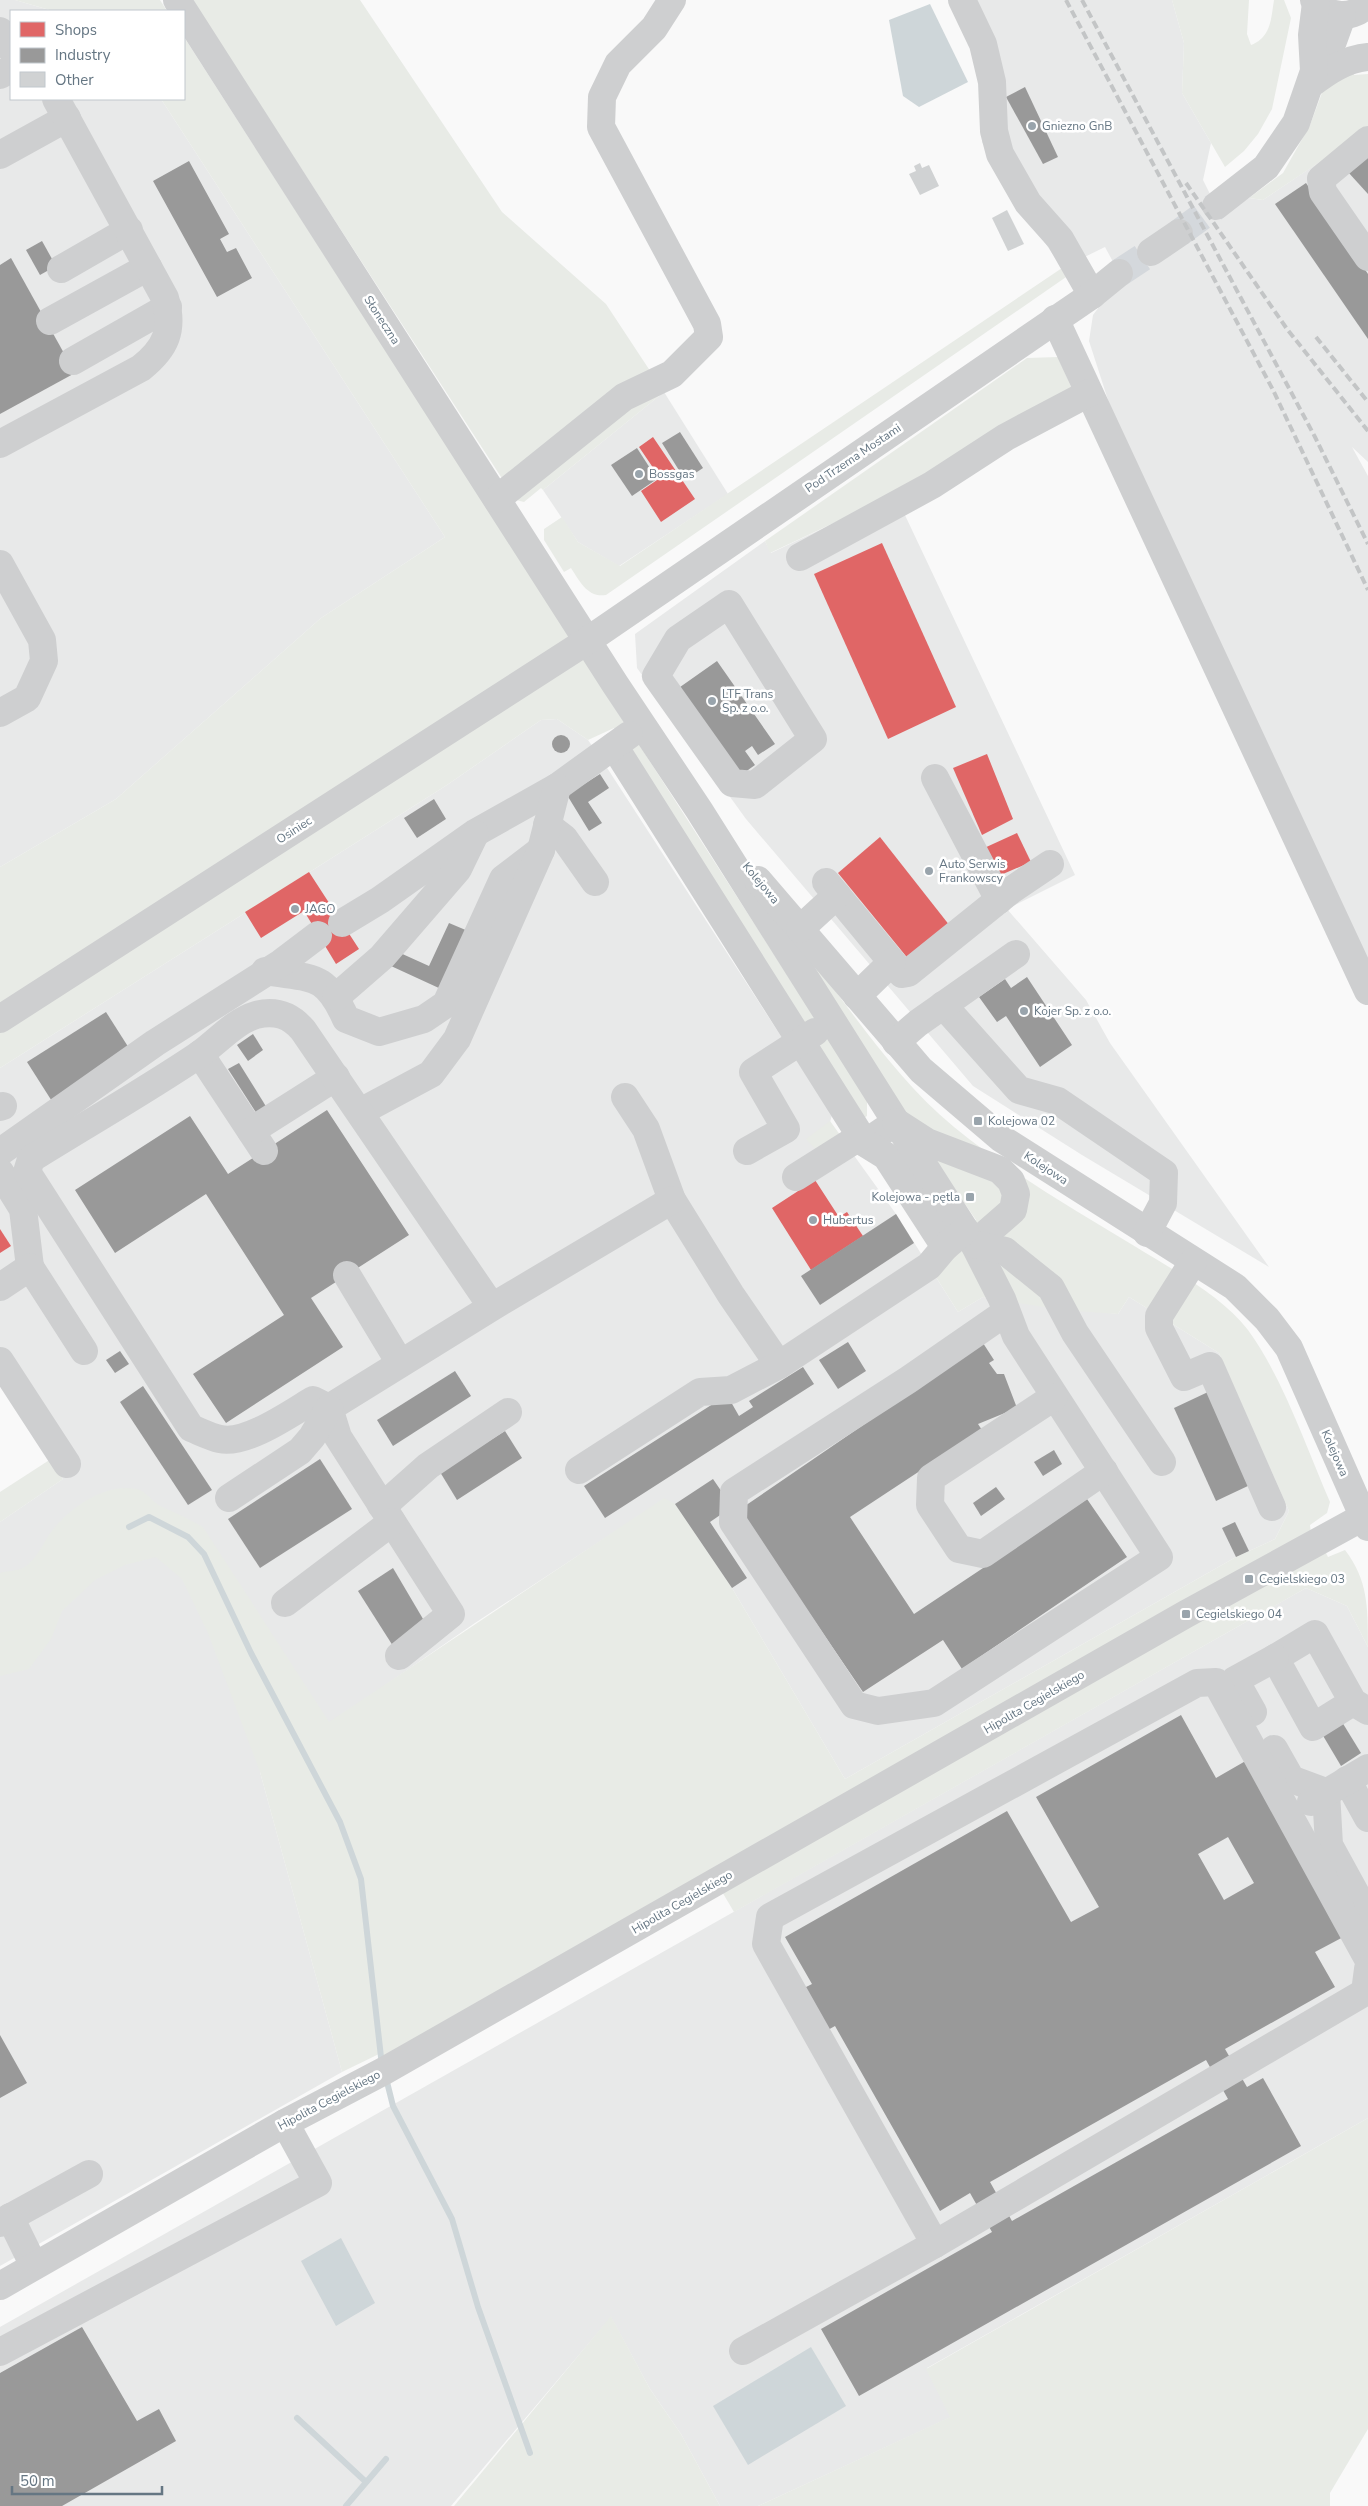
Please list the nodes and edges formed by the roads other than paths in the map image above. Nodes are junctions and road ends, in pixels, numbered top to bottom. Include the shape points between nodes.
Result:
1 (672, 0) edge
2 (962, 0) edge
3 (1315, 1) edge
4 (185, 12) edge
5 (1358, 14) edge
6 (0, 31) edge
7 (10, 47) edge
8 (1368, 58) edge
9 (1312, 78) junction
10 (61, 108) edge
11 (1368, 140) edge
12 (0, 155) edge
13 (1216, 206) tunnel mouth
14 (129, 230) junction
15 (1179, 233) tunnel mouth
16 (1151, 252) tunnel mouth
17 (1368, 257) edge
18 (148, 267) junction
19 (61, 269) dead end
20 (1119, 273) tunnel mouth
21 (1092, 295) junction
22 (168, 307) junction
23 (1055, 319) junction
24 (50, 321) dead end
25 (73, 361) dead end
26 (1089, 394) junction
27 (0, 444) edge
28 (497, 499) junction
29 (800, 557) dead end
30 (0, 564) edge
31 (587, 640) junction
32 (1, 710) edge
33 (643, 726) junction
34 (614, 746) junction
35 (934, 778) dead end
36 (732, 783) junction
37 (557, 786) junction
38 (699, 810) junction
39 (475, 833) junction
40 (544, 837) junction
41 (1050, 864) dead end
42 (595, 882) dead end
43 (745, 885) junction
44 (999, 900) junction
45 (716, 906) junction
46 (800, 929) junction
47 (1016, 954) dead end
48 (892, 962) junction
49 (265, 971) junction
50 (1368, 991) edge
51 (857, 996) junction
52 (336, 997) junction
53 (943, 1005) junction
54 (0, 1019) edge
55 (831, 1021) junction
56 (801, 1042) junction
57 (896, 1042) junction
58 (200, 1054) junction
59 (336, 1077) junction
60 (624, 1097) dead end
61 (360, 1112) junction
62 (896, 1122) junction
63 (863, 1139) junction
64 (747, 1151) dead end
65 (0, 1152) edge
66 (0, 1172) edge
67 (796, 1177) dead end
68 (672, 1200) junction
69 (1147, 1233) junction
70 (970, 1237) junction
71 (945, 1247) junction
72 (1193, 1262) junction
73 (30, 1267) junction
74 (347, 1275) dead end
75 (0, 1287) edge
76 (492, 1307) junction
77 (1006, 1313) junction
78 (84, 1351) dead end
79 (0, 1361) edge
80 (400, 1363) junction
81 (779, 1365) junction
82 (1054, 1397) junction
83 (329, 1408) junction
84 (508, 1412) dead end
85 (1162, 1462) dead end
86 (67, 1464) dead end
87 (579, 1470) dead end
88 (1104, 1471) junction
89 (229, 1498) dead end
90 (1272, 1507) dead end
91 (387, 1514) junction
92 (1366, 1522) edge
93 (285, 1604) dead end
94 (399, 1656) dead end
95 (1275, 1658) junction
96 (1360, 1707) edge
97 (1347, 1780) edge
98 (1290, 1814) junction
99 (1368, 1818) edge
100 (1368, 1916) edge
101 (1368, 1959) edge
102 (1368, 1969) edge
103 (285, 2123) junction
104 (89, 2174) dead end
105 (5, 2220) edge
106 (935, 2244) junction
107 (34, 2266) junction
108 (0, 2286) edge
109 (743, 2351) dead end
110 (0, 2352) edge

1 - 28 street via 654,28 618,64 602,97 601,127 707,324 708,337 672,374 624,397
2 - 21 street via 983,44 992,82 994,130 1000,154 1028,203 1060,239
3 - 5 street via 1326,11
3 - 9 street
4 - 28 street, Słoneczna
5 - 9 street via 1333,41
6 - 7 street
8 - 9 street via 1358,58
9 - 13 street via 1296,123 1266,167
10 - 12 street
10 - 14 street
11 - 17 street via 1321,178 1323,192
14 - 18 street
14 - 19 street
15 - 16 street
18 - 22 street
18 - 24 street
20 - 21 street, Pod Trzema Mostami
21 - 23 street, Pod Trzema Mostami
22 - 25 street
22 - 27 street via 167,334 159,354 141,368
23 - 26 street
23 - 31 street, Pod Trzema Mostami
26 - 29 street via 1006,437 932,485
26 - 50 street
28 - 31 street, Słoneczna
30 - 32 street via 42,640 44,661 27,698
31 - 33 street, Kolejowa
31 - 54 street, Osiniec
33 - 34 street
33 - 38 street, Kolejowa
34 - 37 street
34 - 45 street
35 - 44 street
36 - 36 street via 656,676 678,639 729,604 813,740 754,786
36 - 38 street
37 - 39 street
37 - 40 street
38 - 43 street, Kolejowa
38 - 46 street, Kolejowa
39 - 49 street via 380,900
39 - 52 street via 458,869 382,957
40 - 42 street via 564,838
40 - 52 street via 503,879 446,1004 424,1019 379,1032 346,1019
40 - 61 street via 457,1040 431,1074
41 - 44 street
43 - 45 street
43 - 55 street, Kolejowa
44 - 48 street via 908,973 902,974
45 - 56 street
46 - 48 street via 831,888
46 - 51 street, Kolejowa
47 - 53 street
48 - 51 street
49 - 52 street via 321,981
49 - 65 street via 155,1043
51 - 57 street, Kolejowa
53 - 57 street
53 - 69 street via 1019,1090 1058,1101 1164,1173 1163,1203
55 - 56 street
55 - 62 street, Kolejowa
56 - 63 street
56 - 64 street via 752,1072 786,1129
57 - 69 street, Kolejowa via 933,1081 1002,1139
58 - 59 street via 248,1018 283,1014 295,1020
58 - 59 street via 258,1141
58 - 83 street via 31,1159 27,1172 191,1428 222,1440 241,1438 313,1400
59 - 61 street
60 - 68 street via 646,1129
61 - 76 street
62 - 63 street
62 - 70 street, Kolejowa
62 - 70 street, Kolejowa via 927,1142 1000,1170 1011,1181 1016,1194 1013,1210
63 - 67 street
63 - 71 street via 886,1156
66 - 73 street via 23,1209
68 - 76 street
68 - 81 street
69 - 72 street, Kolejowa
70 - 71 street
70 - 77 street
70 - 85 street via 1006,1251 1051,1288 1075,1333
71 - 81 street via 929,1266
72 - 90 street via 1159,1316 1159,1328 1184,1377 1210,1366
72 - 92 street, Kolejowa via 1235,1287 1267,1319 1289,1348
73 - 75 street
73 - 78 street
74 - 80 street
76 - 80 street
77 - 82 street via 1016,1336
77 - 88 street via 734,1492 733,1522 854,1705 878,1711 934,1703 1159,1557
79 - 86 street
80 - 83 street
81 - 87 street via 731,1390 700,1392
82 - 88 street
82 - 88 street via 931,1478 930,1505 959,1549 982,1554
83 - 89 street via 300,1451
83 - 91 street via 338,1438
84 - 91 street via 428,1466 392,1498
91 - 93 street
91 - 94 street via 451,1614
92 - 103 street, Hipolita Cegielskiego via 1186,1614 384,2071
95 - 96 street via 1313,1727
95 - 96 street via 1315,1634
95 - 97 street via 1235,1680 1291,1779
97 - 98 street
97 - 99 street
97 - 100 street via 1329,1845
98 - 101 street
98 - 106 street via 1216,1682 1197,1683 770,1917 766,1944
102 - 106 street via 1365,1992
103 - 107 street, Hipolita Cegielskiego
103 - 110 street via 318,2183
104 - 105 street
105 - 107 street
106 - 109 street
107 - 108 street, Hipolita Cegielskiego

